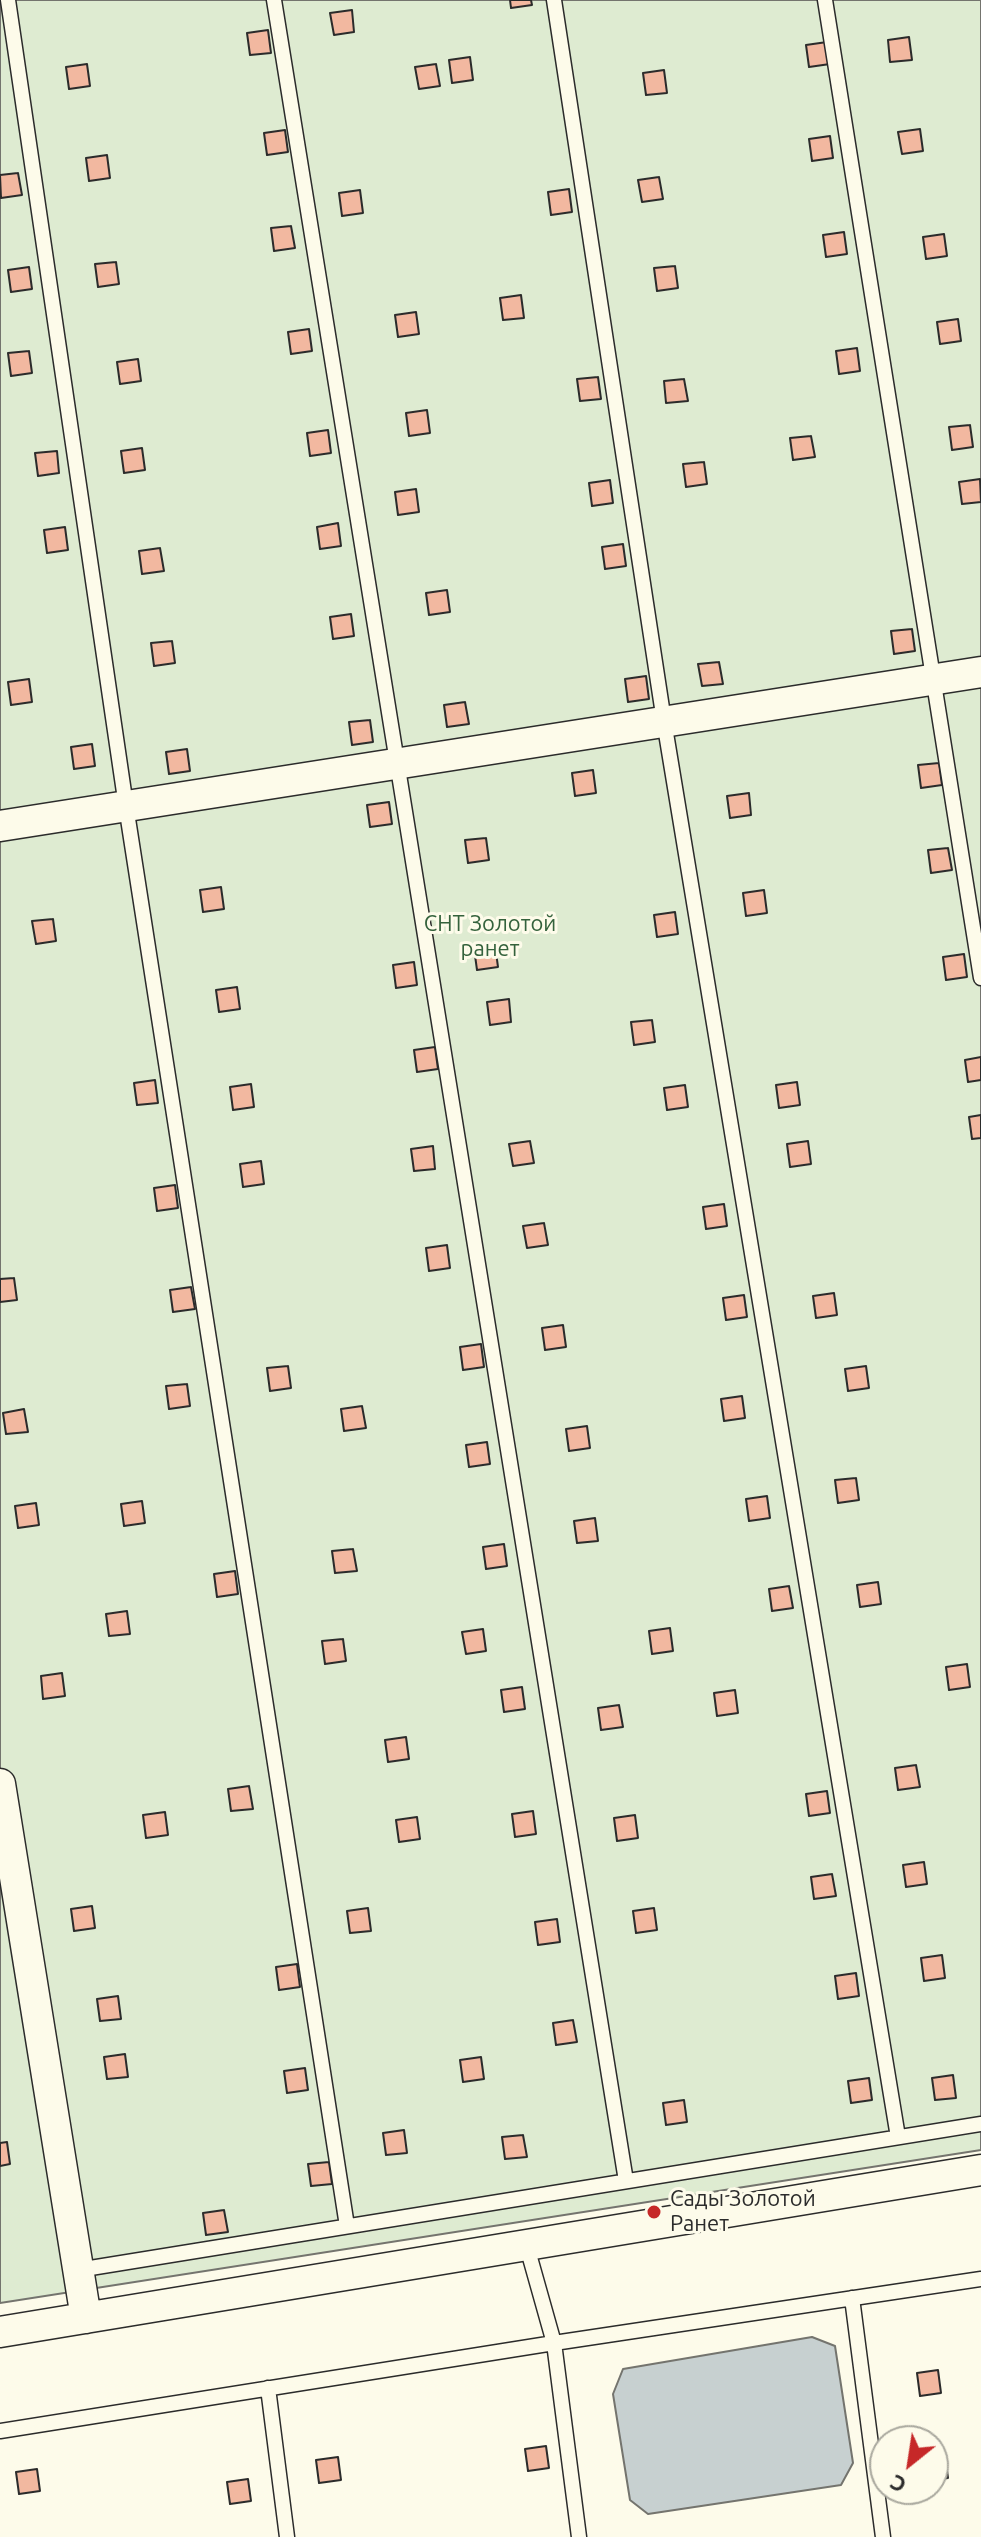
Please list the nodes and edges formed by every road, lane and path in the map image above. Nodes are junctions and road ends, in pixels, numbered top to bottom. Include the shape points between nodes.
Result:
1 (8, 0) edge
2 (274, 0) edge
3 (554, 0) edge
4 (825, 0) edge
5 (981, 672) edge
6 (932, 679) junction
7 (664, 721) junction
8 (396, 763) junction
9 (126, 806) junction
10 (0, 826) edge
11 (981, 978) edge
12 (0, 1784) edge
13 (981, 2124) edge
14 (898, 2137) junction
15 (981, 2170) edge
16 (626, 2181) junction
17 (347, 2226) junction
18 (527, 2247) junction
19 (78, 2270) junction
20 (981, 2279) edge
21 (852, 2298) junction
22 (86, 2318) junction
23 (0, 2332) edge
24 (554, 2343) junction
25 (268, 2388) junction
26 (0, 2431) edge
27 (287, 2537) edge
28 (579, 2537) edge
29 (883, 2537) edge

1 - 9 lane
2 - 8 lane
3 - 7 lane
4 - 6 lane
5 - 6 street
6 - 7 street
6 - 11 lane
7 - 8 street
7 - 14 lane
8 - 9 street
8 - 16 lane
9 - 10 street
9 - 17 lane
12 - 19 street
13 - 14 lane
14 - 16 lane
15 - 18 street
16 - 17 lane
17 - 19 lane
18 - 22 street
18 - 24 lane
19 - 22 street
20 - 21 lane
21 - 24 lane
21 - 29 lane
22 - 23 street
24 - 25 lane
24 - 28 lane
25 - 26 lane
25 - 27 lane

